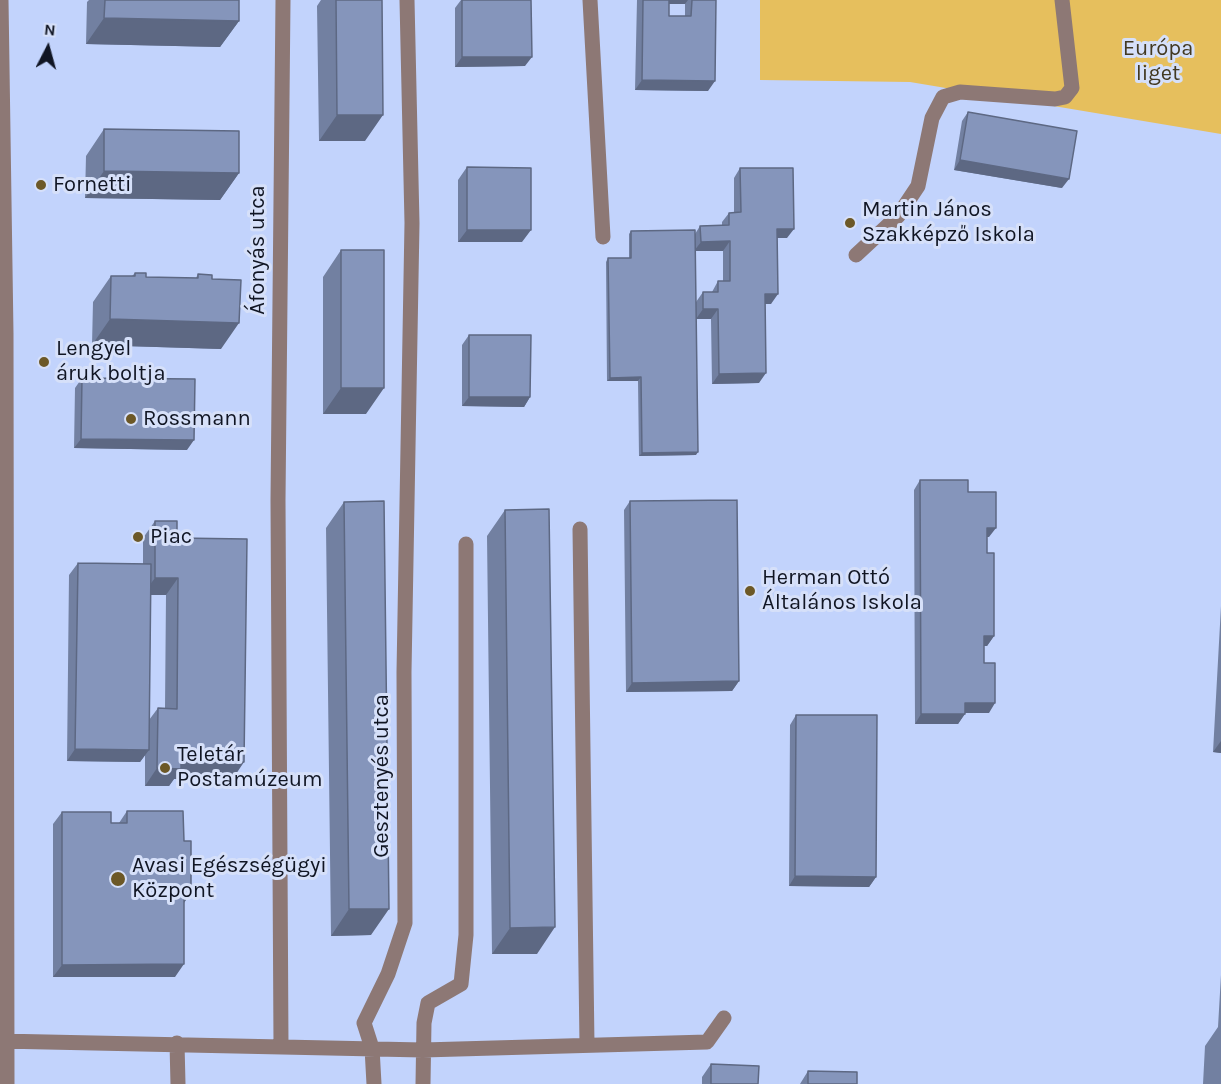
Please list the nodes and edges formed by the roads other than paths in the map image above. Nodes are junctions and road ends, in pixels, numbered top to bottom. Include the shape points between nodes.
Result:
1 (1, 0) edge
2 (283, 0) edge
3 (407, 0) edge
4 (590, 0) edge
5 (1062, 0) edge
6 (603, 237) dead end
7 (856, 255) dead end
8 (579, 529) dead end
9 (466, 544) dead end
10 (724, 1018) dead end
11 (4, 1041) edge
12 (177, 1043) junction
13 (587, 1045) junction
14 (281, 1046) junction
15 (372, 1048) junction
16 (423, 1050) junction
17 (7, 1084) edge
18 (178, 1084) edge
19 (374, 1084) edge
20 (423, 1084) edge

1 - 11 street via 6,310
2 - 14 street, Áfonyás utca via 279,500
3 - 15 street, Gesztenyés utca via 412,222 405,494 405,923 388,974 364,1023
4 - 6 street
5 - 7 street via 1072,88 1065,97 996,97 960,92 943,97 932,118 918,186 898,216
8 - 13 street
9 - 16 street via 466,935 461,984 428,1003
10 - 13 street via 707,1042
11 - 12 street
11 - 17 street
12 - 14 street
12 - 18 street
13 - 16 street
14 - 15 street
15 - 16 street
15 - 19 street, Gesztenyés utca
16 - 20 street

